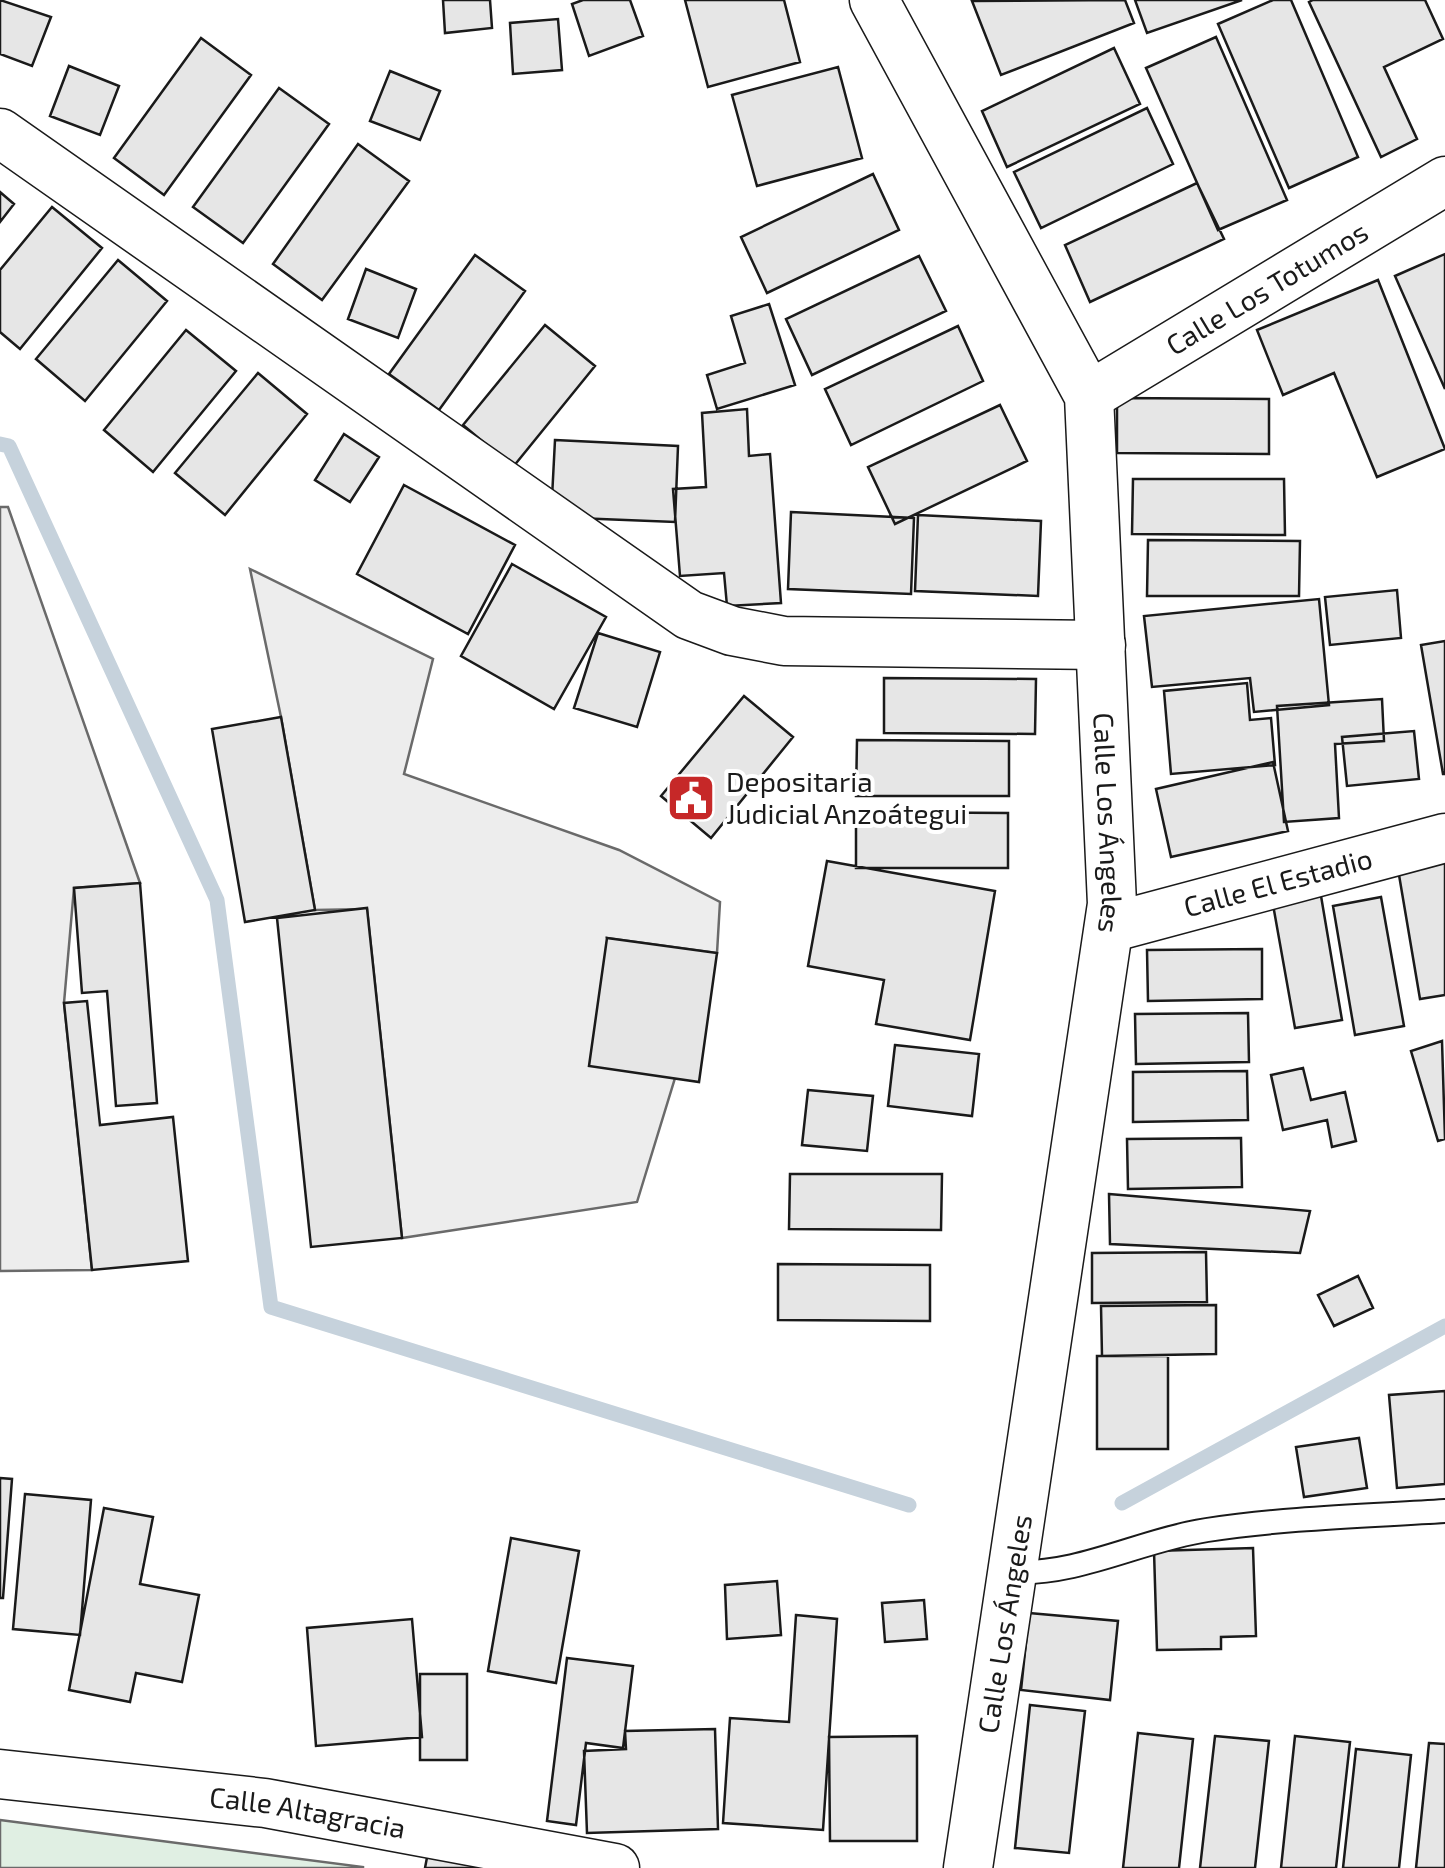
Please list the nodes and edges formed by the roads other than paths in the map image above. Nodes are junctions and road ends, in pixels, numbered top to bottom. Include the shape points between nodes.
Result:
1 (874, 0) edge
2 (0, 133) edge
3 (1445, 181) edge
4 (1089, 396) junction
5 (1100, 645) junction
6 (1445, 838) edge
7 (1109, 928) junction
8 (1445, 1510) edge
9 (1012, 1572) junction
10 (0, 1774) edge
11 (615, 1868) edge
12 (968, 1868) edge

1 - 4 street, Calle Los Ángeles
2 - 5 street via 688,614 784,641
3 - 4 street, Calle Los Totumos
4 - 5 street, Calle Los Ángeles
5 - 7 street, Calle Los Ángeles
6 - 7 street, Calle El Estadio
7 - 9 street, Calle Los Ángeles
8 - 9 lane via 1206,1530 1068,1568
9 - 12 street, Calle Los Ángeles
10 - 11 street, Calle Altagracia via 265,1803

